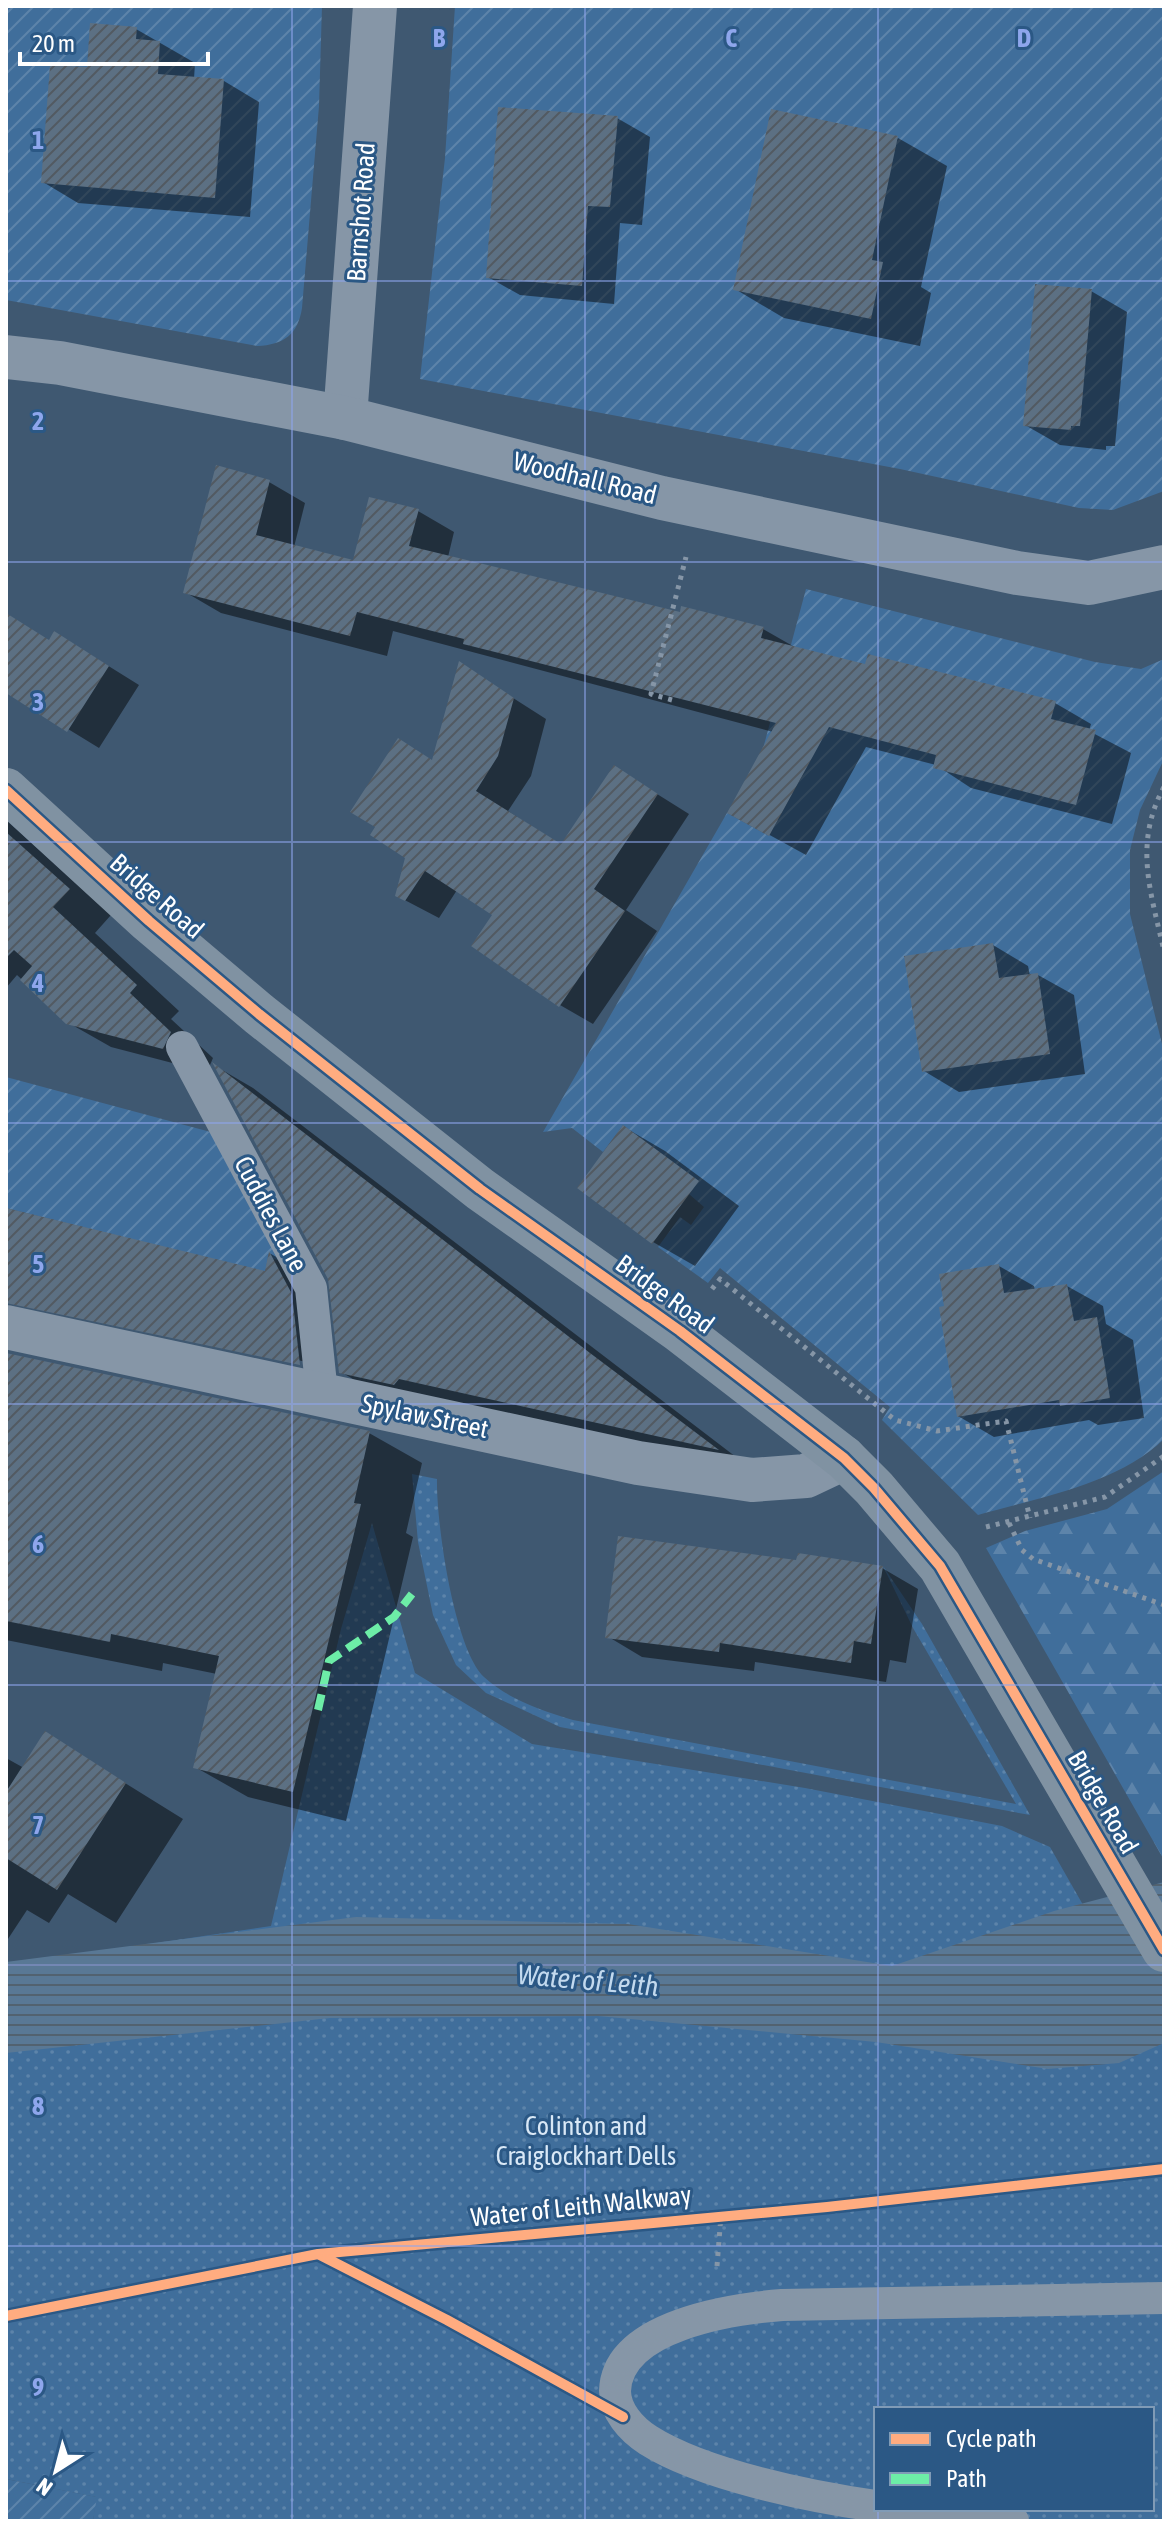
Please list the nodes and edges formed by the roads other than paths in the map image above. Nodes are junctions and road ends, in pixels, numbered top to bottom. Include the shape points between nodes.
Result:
1 (375, 6) edge
2 (6, 357) edge
3 (345, 418) junction
4 (1164, 567) edge
5 (6, 790) edge
6 (182, 1047) dead end
7 (6, 1327) edge
8 (322, 1394) junction
9 (844, 1458) junction
10 (1164, 1950) edge
11 (1164, 2298) edge
12 (874, 2506) edge
13 (917, 2511) edge
14 (1013, 2521) edge

1 - 3 street, Barnshot Road
2 - 3 street, Woodhall Road
3 - 4 street, Woodhall Road via 698,506 1017,573 1089,583
5 - 9 main road, Bridge Road via 259,1014 480,1189 680,1331
6 - 8 lane, Cuddies Lane via 311,1288
7 - 8 street, Spylaw Street
8 - 9 street, Spylaw Street via 638,1463 752,1480 806,1476
9 - 10 main road, Bridge Road via 921,1541
11 - 12 lane via 732,2310 658,2335 631,2356 618,2375 616,2401 623,2417 648,2440 749,2479
13 - 14 lane

